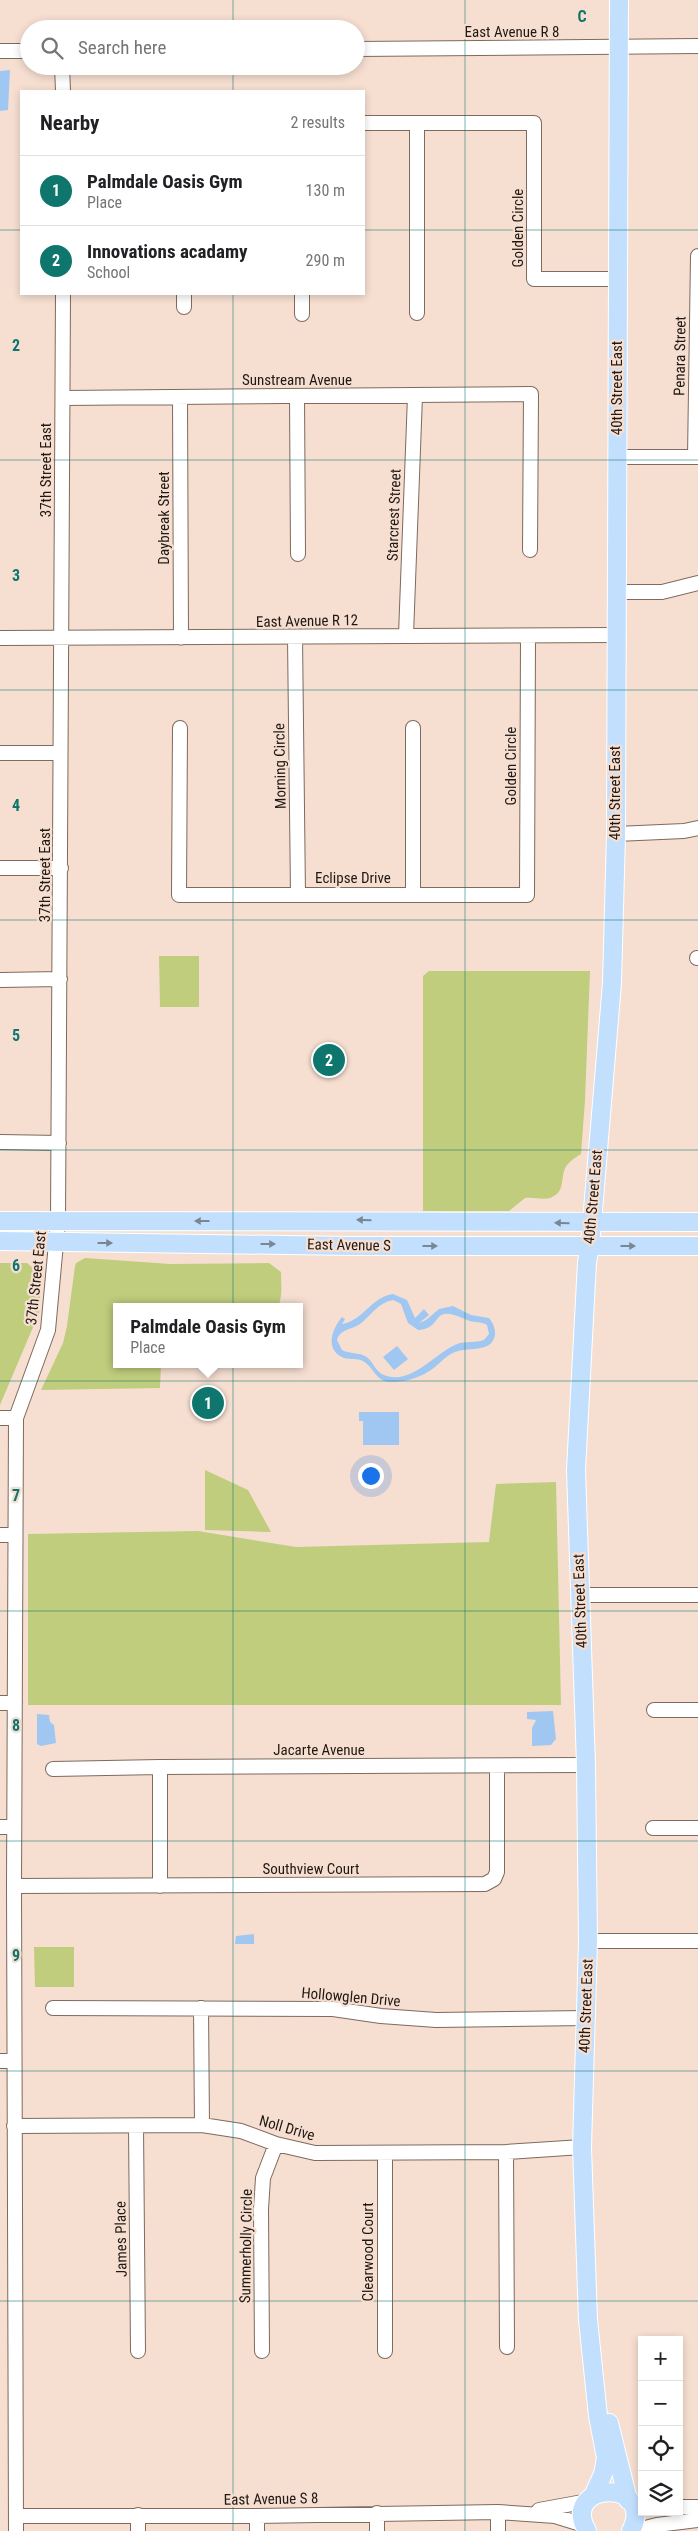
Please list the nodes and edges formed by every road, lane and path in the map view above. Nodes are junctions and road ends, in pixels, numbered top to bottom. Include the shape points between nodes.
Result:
1 (619, 0) edge
2 (698, 46) edge
3 (619, 48) junction
4 (365, 49) edge
5 (0, 51) edge
6 (20, 51) edge
7 (62, 75) edge
8 (63, 90) edge
9 (365, 123) edge
10 (417, 123) junction
11 (698, 256) edge
12 (617, 279) junction
13 (63, 295) edge
14 (302, 295) edge
15 (417, 312) dead end
16 (302, 314) dead end
17 (297, 396) junction
18 (415, 396) junction
19 (180, 397) junction
20 (63, 398) junction
21 (618, 457) junction
22 (696, 457) edge
23 (530, 550) dead end
24 (298, 554) dead end
25 (698, 584) edge
26 (615, 592) junction
27 (615, 635) junction
28 (406, 636) junction
29 (528, 636) junction
30 (295, 637) junction
31 (0, 638) edge
32 (61, 638) junction
33 (181, 638) junction
34 (180, 728) dead end
35 (413, 728) dead end
36 (0, 753) edge
37 (60, 753) junction
38 (698, 828) edge
39 (616, 834) junction
40 (0, 868) edge
41 (61, 868) junction
42 (413, 894) junction
43 (298, 895) junction
44 (527, 895) joint
45 (60, 979) junction
46 (0, 980) edge
47 (0, 1142) edge
48 (59, 1142) junction
49 (0, 1221) edge
50 (58, 1222) junction
51 (592, 1222) junction
52 (698, 1222) edge
53 (0, 1241) edge
54 (57, 1242) junction
55 (590, 1246) junction
56 (698, 1246) edge
57 (0, 1418) edge
58 (16, 1418) junction
59 (0, 1535) edge
60 (15, 1535) junction
61 (580, 1595) junction
62 (698, 1595) edge
63 (0, 1703) edge
64 (15, 1703) junction
65 (654, 1710) dead end
66 (698, 1710) edge
67 (586, 1765) junction
68 (497, 1766) junction
69 (160, 1767) junction
70 (53, 1769) dead end
71 (0, 1827) edge
72 (14, 1827) junction
73 (653, 1828) dead end
74 (698, 1828) edge
75 (14, 1886) junction
76 (160, 1886) junction
77 (588, 1941) junction
78 (698, 1941) edge
79 (53, 2008) dead end
80 (201, 2008) junction
81 (587, 2018) junction
82 (7, 2061) edge
83 (202, 2125) junction
84 (14, 2126) junction
85 (136, 2126) junction
86 (276, 2144) junction
87 (582, 2147) junction
88 (506, 2152) junction
89 (385, 2154) junction
90 (508, 2348) dead end
91 (138, 2351) dead end
92 (262, 2351) dead end
93 (385, 2351) dead end
94 (596, 2393) junction
95 (590, 2498) junction
96 (634, 2504) edge
97 (683, 2507) edge
98 (698, 2507) edge
99 (498, 2512) junction
100 (526, 2512) junction
101 (377, 2513) junction
102 (138, 2515) junction
103 (16, 2516) junction
104 (257, 2516) junction
105 (698, 2520) edge
106 (585, 2528) edge
107 (16, 2531) edge
108 (138, 2531) edge
109 (257, 2531) edge
110 (378, 2531) edge
111 (498, 2531) edge
112 (632, 2531) edge

1 - 3 main road, 40th Street East
2 - 3 street, East Avenue R 8
3 - 4 street, East Avenue R 8
3 - 12 main road, 40th Street East
5 - 6 street
7 - 8 street
9 - 10 street
10 - 12 street, Golden Circle via 534,123 534,279
10 - 15 street
11 - 22 street, Penara Street
12 - 21 main road, 40th Street East
13 - 20 street, 37th Street East
14 - 16 street
17 - 18 street, Sunstream Avenue
17 - 19 street, Sunstream Avenue
17 - 24 street
18 - 23 street, Sunstream Avenue via 531,394
18 - 28 street, Starcrest Street
19 - 20 street, Sunstream Avenue
19 - 33 street, Daybreak Street
20 - 32 street, 37th Street East
21 - 22 street
21 - 26 main road, 40th Street East
25 - 26 street via 662,592
26 - 27 main road, 40th Street East
27 - 29 street, East Avenue R 12
27 - 39 main road, 40th Street East
28 - 29 street, East Avenue R 12
28 - 30 street, East Avenue R 12
29 - 44 street, Golden Circle
30 - 33 street, East Avenue R 12
30 - 43 street, Morning Circle
31 - 32 street, East Avenue R 12
32 - 33 street, East Avenue R 12
32 - 37 street, 37th Street East
34 - 43 street, Eclipse Drive via 179,895
35 - 42 street
36 - 37 street
37 - 41 street, 37th Street East
38 - 39 street
39 - 51 main road, 40th Street East via 612,983
40 - 41 street
41 - 45 street, 37th Street East
42 - 43 street, Eclipse Drive
42 - 44 street, Eclipse Drive
45 - 46 street
45 - 48 street, 37th Street East
47 - 48 street
48 - 50 street, 37th Street East
49 - 50 main road, East Avenue S
51 -> 50 main road, East Avenue S
50 - 54 street, 37th Street East
51 - 52 main road, East Avenue S
51 - 55 main road, 40th Street East
53 - 54 main road, East Avenue S
54 -> 55 main road, East Avenue S
54 - 58 street, 37th Street East via 48,1330
55 -> 56 main road, East Avenue S
55 - 61 main road, 40th Street East via 577,1434
57 - 58 street
58 - 60 street, 37th Street East
59 - 60 street
60 - 64 street, 37th Street East
61 - 62 street
61 - 67 main road, 40th Street East
63 - 64 street
64 - 72 street, 37th Street East
65 - 66 street
67 - 68 street, Jacarte Avenue
67 - 77 main road, 40th Street East
68 - 69 street, Jacarte Avenue
68 - 76 street, Southview Court via 498,1872 485,1884
69 - 70 street, Jacarte Avenue
69 - 76 street
71 - 72 street
72 - 75 street, 37th Street East
73 - 74 street
75 - 76 street, Southview Court
75 - 82 street, 37th Street East
77 - 78 street
77 - 81 main road, 40th Street East
79 - 80 street, Hollowglen Drive
80 - 81 street, Hollowglen Drive via 332,2009 436,2020
80 - 83 street
81 - 87 main road, 40th Street East
82 - 84 street, 37th Street East
83 - 85 street, Noll Drive
83 - 86 street, Noll Drive via 241,2131
84 - 85 street, Noll Drive
84 - 103 street, 37th Street East
85 - 91 street, James Place
86 - 89 street, Noll Drive via 315,2153
86 - 92 street, Summerholly Circle via 263,2178
87 - 88 street, Noll Drive
87 - 94 main road, 40th Street East via 588,2320
88 - 89 street, Noll Drive
88 - 90 street
89 - 93 street, Clearwood Court
94 - 95 main road, 40th Street East via 606,2458 603,2474
94 - 96 main road, 40th Street East via 614,2436
95 - 96 main road via 600,2492 616,2492
95 - 100 street, East Avenue S 8
95 - 106 main road, 40th Street East via 582,2516
96 - 112 main road, 40th Street East
97 - 98 street
99 - 100 street, East Avenue S 8
99 - 101 street, East Avenue S 8
99 - 111 street
100 - 106 street, East Avenue S 8 via 555,2516
101 - 104 street, East Avenue S 8
101 - 110 street
102 - 103 street, East Avenue S 8
102 - 104 street, East Avenue S 8
102 - 108 street
103 - 107 street, 37th Street East
104 - 109 street
105 - 112 street

